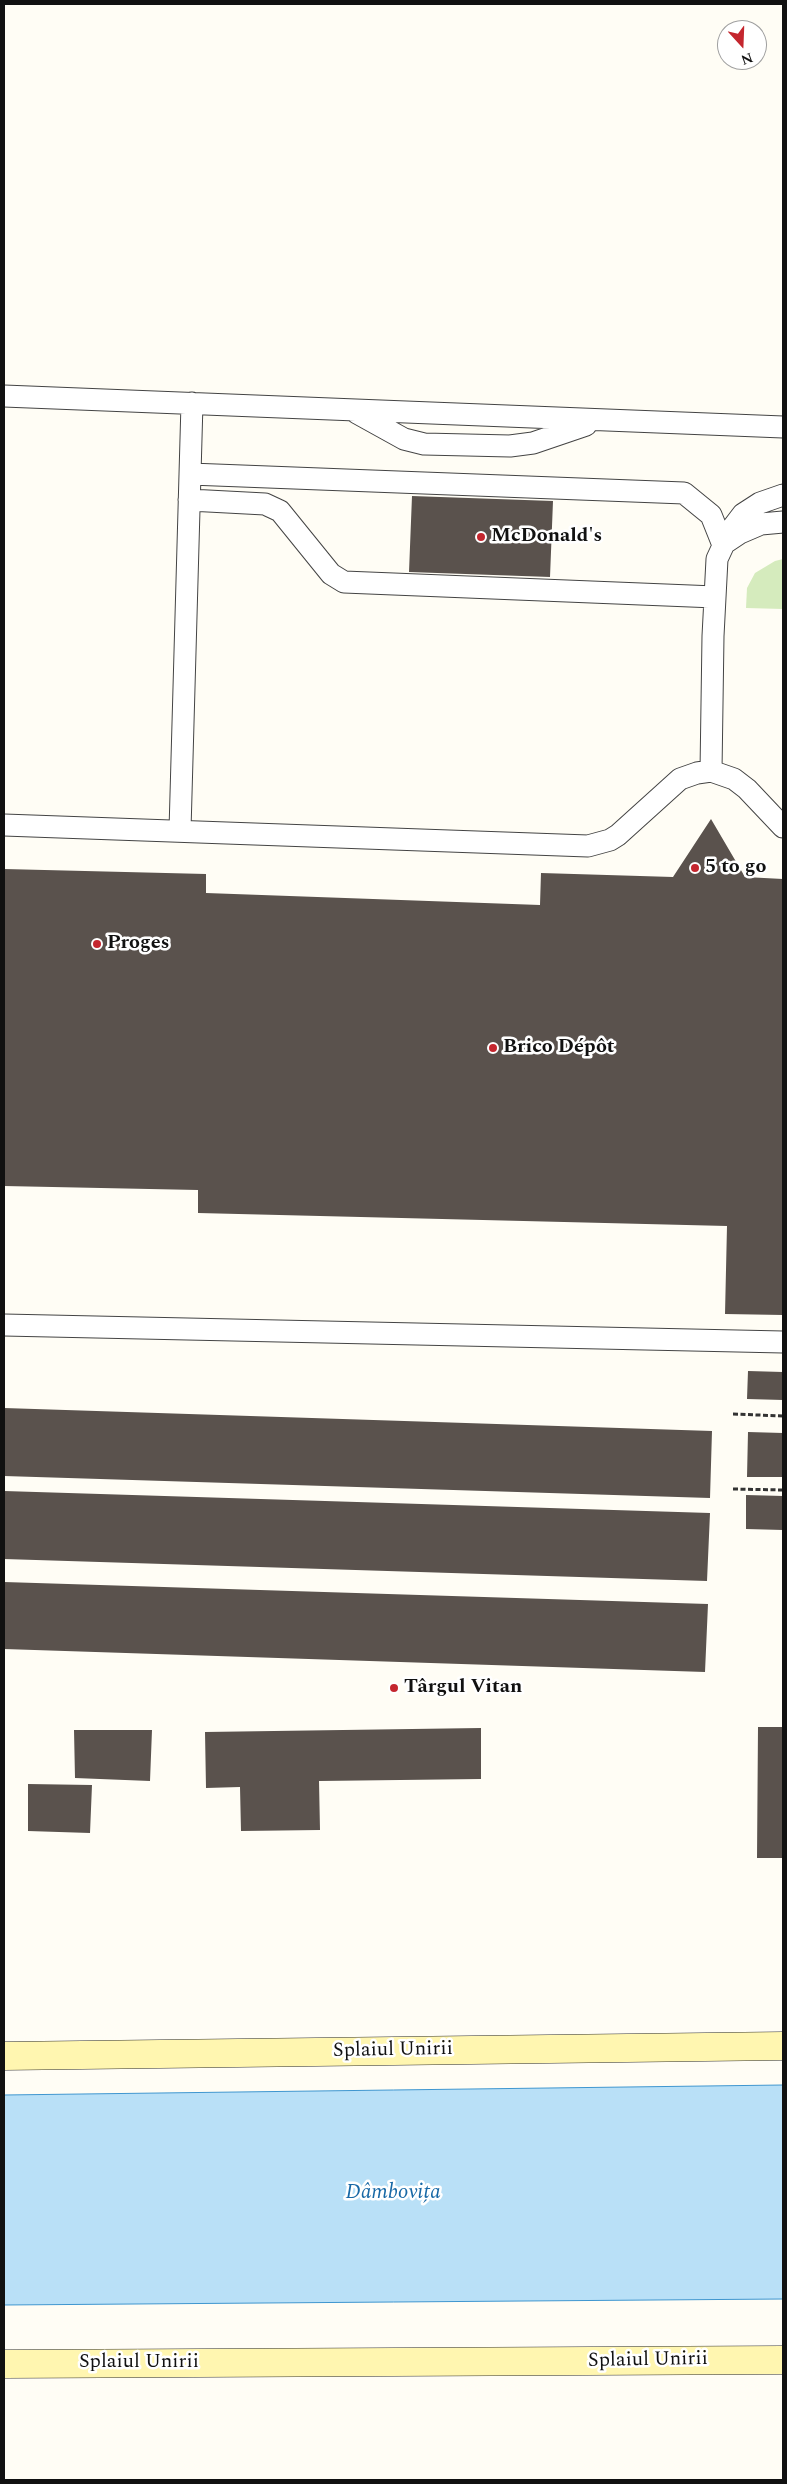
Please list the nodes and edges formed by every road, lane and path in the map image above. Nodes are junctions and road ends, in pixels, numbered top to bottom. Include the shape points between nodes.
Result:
1 (4, 396) edge
2 (192, 404) junction
3 (351, 410) junction
4 (600, 420) junction
5 (783, 427) edge
6 (190, 474) junction
7 (783, 496) edge
8 (189, 500) junction
9 (783, 522) edge
10 (723, 545) junction
11 (715, 597) junction
12 (711, 772) junction
13 (4, 825) edge
14 (783, 827) edge
15 (180, 830) junction
16 (4, 1325) edge
17 (783, 1342) edge
18 (733, 1414) dead end
19 (783, 1416) edge
20 (733, 1489) dead end
21 (783, 1490) edge
22 (783, 2046) edge
23 (4, 2056) edge
24 (783, 2360) edge
25 (4, 2364) edge

1 - 2 lane
2 - 3 lane
2 - 6 lane
3 - 4 lane
3 - 4 lane via 404,439 424,444 510,446 533,443
4 - 5 lane
6 - 8 lane
6 - 10 lane via 684,493 711,515
7 - 10 lane via 760,503 743,514
8 - 11 lane via 265,504 280,510 331,574 344,582
8 - 15 lane
9 - 10 lane via 761,524
10 - 11 lane via 717,559
11 - 12 lane
12 - 14 lane via 734,779 748,789
12 - 15 lane via 680,779 618,835 588,846
13 - 15 lane
16 - 17 lane
18 - 19 path
20 - 21 path
22 - 23 main road, Splaiul Unirii
24 - 25 main road, Splaiul Unirii

